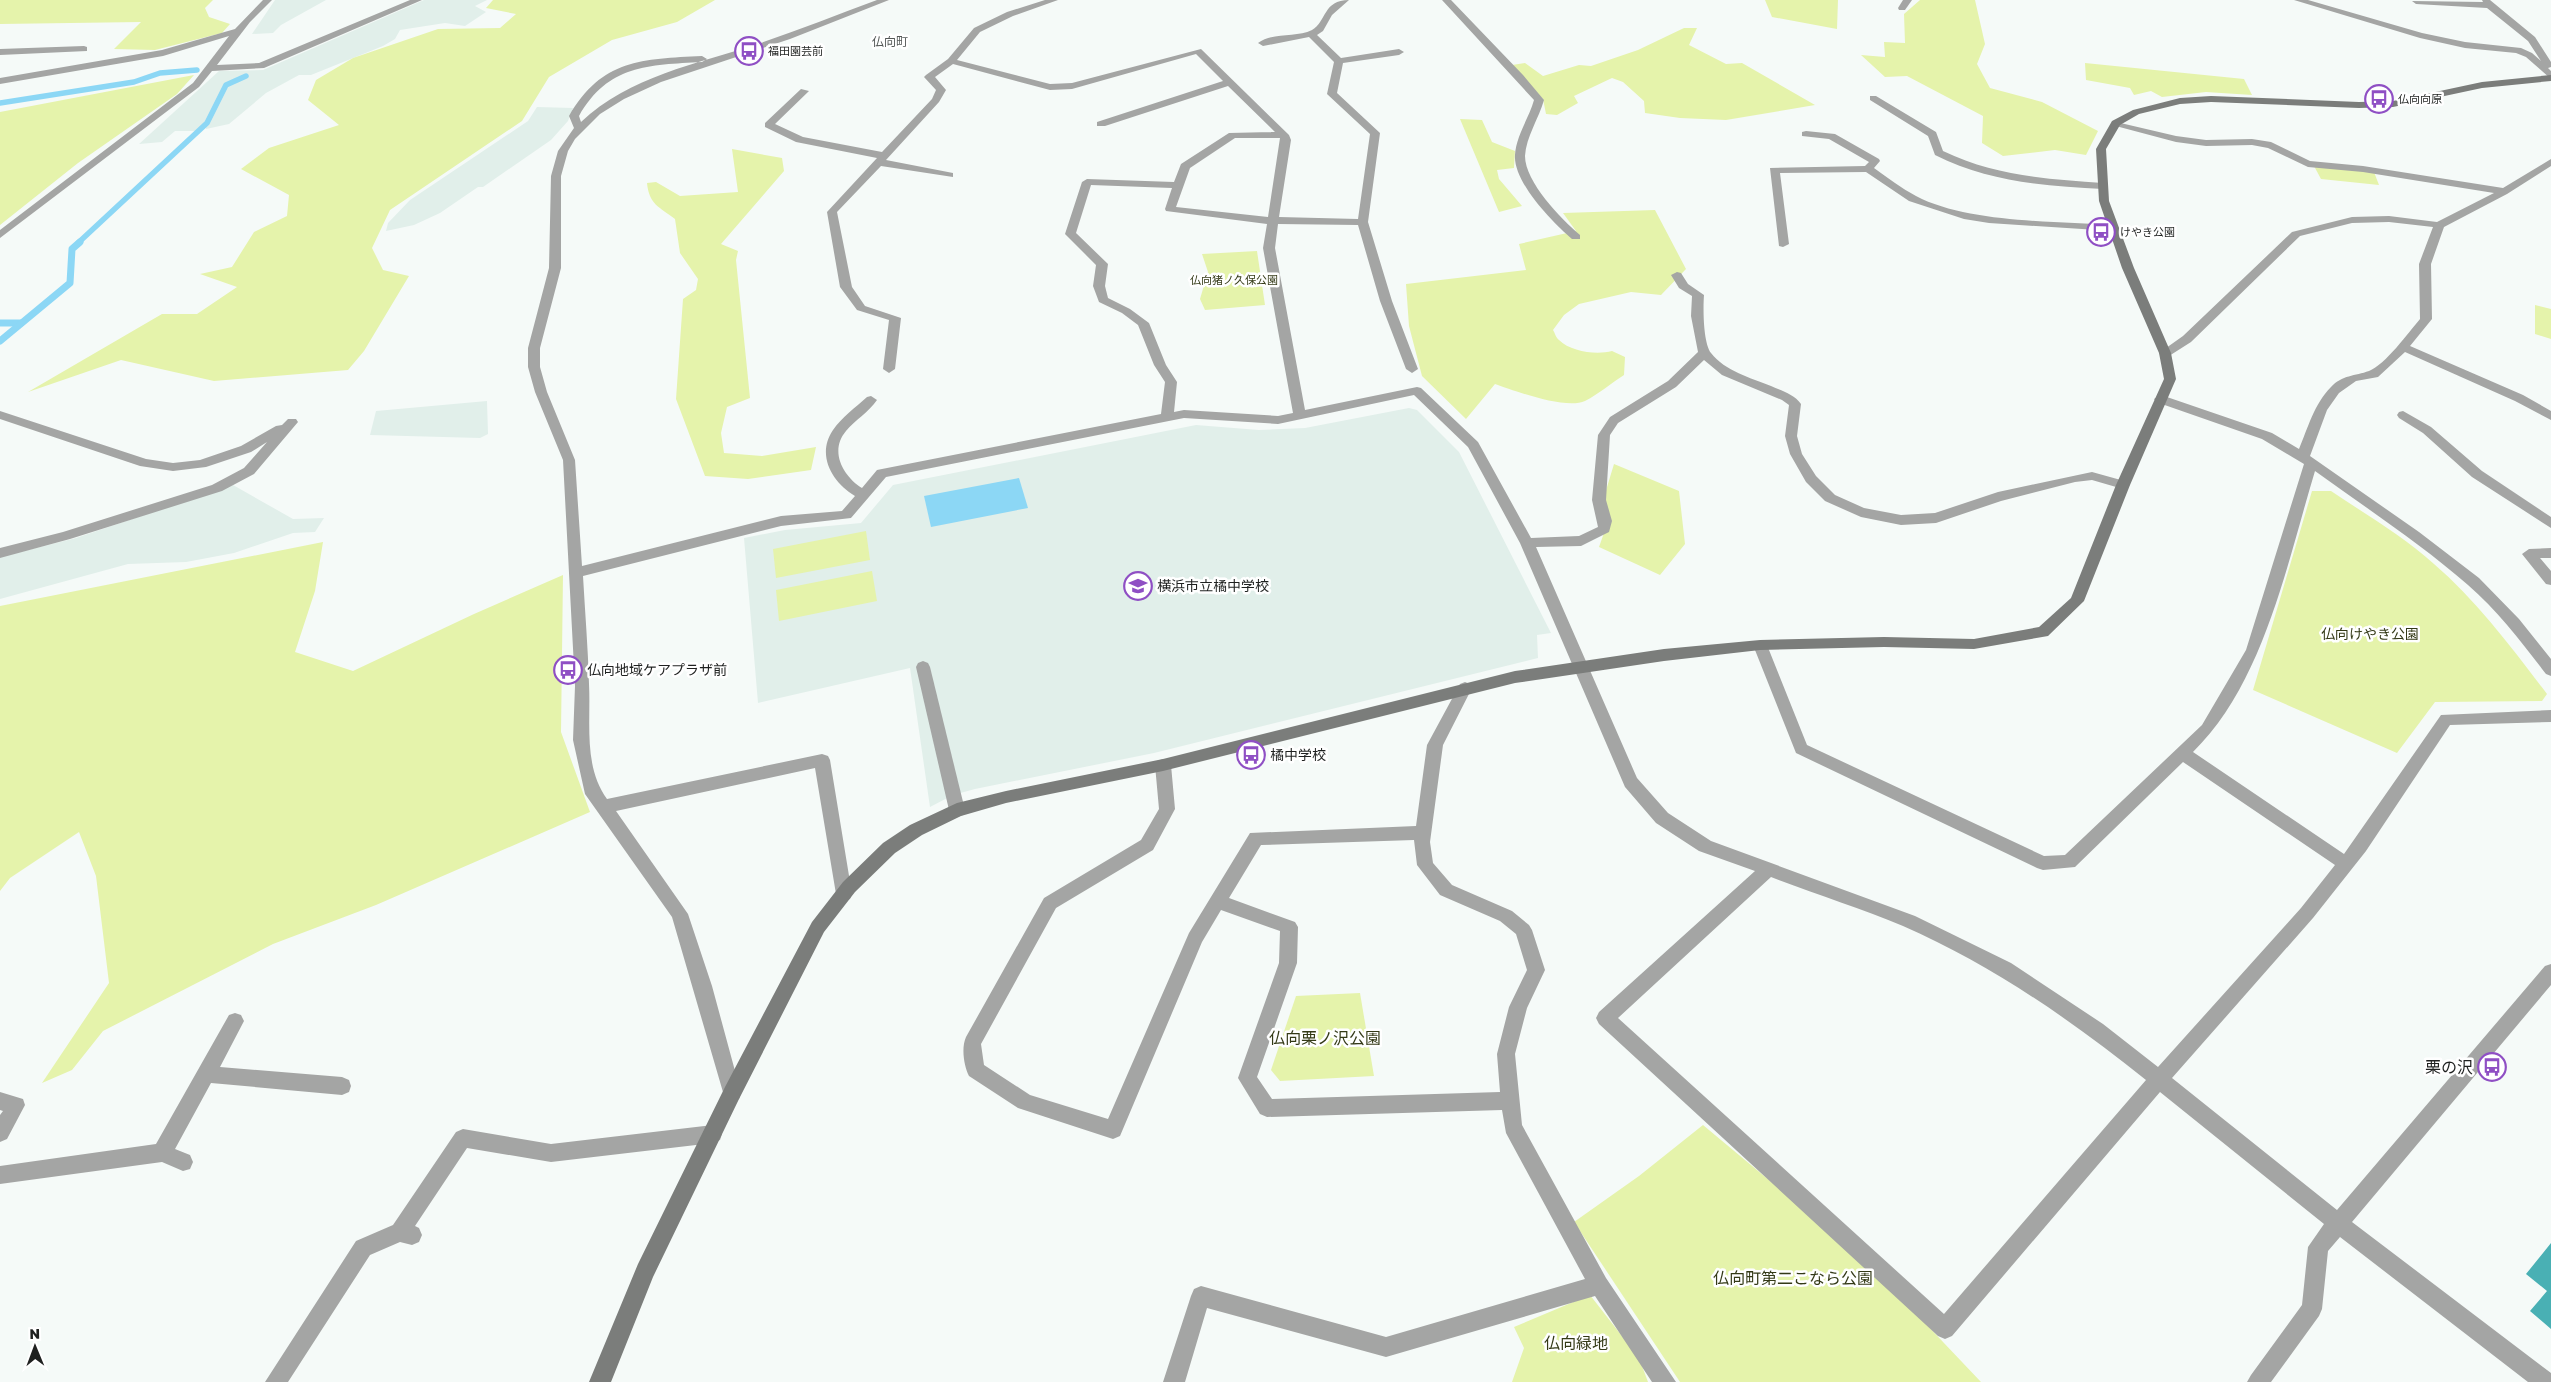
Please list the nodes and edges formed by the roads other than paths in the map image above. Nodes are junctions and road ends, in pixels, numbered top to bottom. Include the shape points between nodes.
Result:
1 (268, 0) edge
2 (418, 0) edge
3 (885, 0) edge
4 (1054, 0) edge
5 (1345, 0) edge
6 (1446, 0) edge
7 (2298, 0) edge
8 (2416, 1) edge
9 (2488, 2) edge
10 (238, 31) junction
11 (1311, 34) junction
12 (1263, 44) dead end
13 (84, 49) dead end
14 (0, 52) edge
15 (1399, 52) dead end
16 (721, 58) junction
17 (951, 61) junction
18 (1339, 61) junction
19 (210, 68) junction
20 (2551, 68) edge
21 (2551, 77) edge
22 (0, 81) edge
23 (1230, 82) junction
24 (804, 91) dead end
25 (1873, 98) dead end
26 (2116, 123) junction
27 (1101, 124) dead end
28 (579, 128) junction
29 (1806, 134) dead end
30 (1284, 135) junction
31 (882, 159) junction
32 (2551, 162) edge
33 (1868, 169) junction
34 (949, 176) dead end
35 (1178, 185) junction
36 (2103, 186) junction
37 (2504, 191) junction
38 (1274, 221) junction
39 (1363, 222) junction
40 (2439, 225) junction
41 (2113, 228) junction
42 (0, 234) edge
43 (1576, 237) dead end
44 (1783, 244) dead end
45 (1677, 275) dead end
46 (2403, 347) junction
47 (1704, 353) junction
48 (2165, 353) junction
49 (889, 369) dead end
50 (1412, 369) dead end
51 (2160, 399) junction
52 (872, 400) dead end
53 (0, 415) edge
54 (2403, 415) dead end
55 (1168, 416) junction
56 (2551, 416) edge
57 (1300, 417) junction
58 (2307, 460) junction
59 (2123, 485) junction
60 (864, 495) junction
61 (2551, 523) edge
62 (1527, 543) junction
63 (0, 553) edge
64 (2551, 553) edge
65 (574, 573) junction
66 (2551, 580) edge
67 (1760, 645) junction
68 (923, 666) dead end
69 (1579, 666) junction
70 (2551, 670) edge
71 (1465, 688) junction
72 (2551, 716) edge
73 (2182, 753) junction
74 (1162, 765) junction
75 (603, 807) junction
76 (957, 810) junction
77 (1423, 833) junction
78 (2346, 864) junction
79 (1768, 870) junction
80 (844, 894) junction
81 (1218, 901) junction
82 (2551, 972) edge
83 (235, 1021) dead end
84 (206, 1074) junction
85 (2159, 1079) junction
86 (342, 1086) dead end
87 (732, 1093) junction
88 (0, 1101) edge
89 (1510, 1101) junction
90 (0, 1133) edge
91 (713, 1134) junction
92 (162, 1153) junction
93 (183, 1162) dead end
94 (0, 1175) edge
95 (2338, 1223) junction
96 (1598, 1285) junction
97 (276, 1382) edge
98 (600, 1382) edge
99 (1174, 1382) edge
100 (1665, 1382) edge
101 (2258, 1382) edge
102 (2546, 1382) edge

1 - 10 street
2 - 19 street via 261,66
3 - 16 street
4 - 17 street via 1010,14 977,30
5 - 11 street via 1328,14 1320,29
6 - 43 street via 1539,100 1520,157 1527,180 1557,221
7 - 21 street via 2420,35 2465,45 2518,50 2529,55
8 - 9 street
9 - 20 street via 2532,39
10 - 19 street
10 - 22 street via 145,56
11 - 12 street
11 - 18 street
13 - 14 street
15 - 18 street
16 - 28 street via 658,80 622,97
16 - 28 street via 630,66 608,76 580,102 574,116
17 - 23 street via 1050,87 1072,86 1198,50
17 - 31 street via 929,77 940,90 936,100
18 - 39 street via 1332,94 1375,133
19 - 42 street via 196,85
21 - 26 street via 2482,85 2393,104 2180,101 2136,112
23 - 27 street
23 - 30 street
24 - 31 street via 769,125 800,140
25 - 36 street via 1932,134 1939,153 1963,166 1992,176
26 - 36 street via 2102,149
26 - 37 street via 2176,139 2271,145 2308,164 2364,169
28 - 65 street via 563,151 556,176 555,268 534,348 534,367 541,392 569,460
29 - 33 street via 1831,136 1875,161
30 - 35 street via 1233,135 1184,166
30 - 38 street via 1286,140
31 - 34 street
31 - 49 street via 832,212 846,287 862,308 895,318
32 - 37 street
33 - 41 street via 1913,199 1964,216
33 - 44 street via 1774,170
35 - 38 street via 1170,209
35 - 55 street via 1087,182 1070,234 1102,264 1099,286 1103,300 1143,323 1160,365 1171,382
36 - 41 street via 2104,201
37 - 40 street
38 - 39 street
38 - 57 street via 1269,248
39 - 50 street via 1386,300
40 - 46 street via 2424,264 2426,319
40 - 48 street via 2389,219 2352,220 2296,234 2187,339
41 - 48 street
45 - 47 street via 1683,286 1698,295 1696,316
46 - 56 street
46 - 58 street via 2374,374 2352,378 2335,390 2321,410
47 - 59 street via 1726,372 1786,397 1795,404 1791,436 1796,454 1811,479 1830,498 1862,512 1901,520 1936,518 1998,497 2075,478 2092,476
47 - 62 street via 1672,384 1614,420 1604,435 1599,500 1604,529 1581,541
48 - 51 street via 2170,379
51 - 58 street via 2268,436
51 - 59 street
52 - 60 street via 836,434 832,453 834,468 847,486
53 - 63 street via 145,463 173,466 201,464 246,449 292,422 249,470 217,488
54 - 61 street via 2427,430 2477,474
55 - 57 street via 1184,414 1278,420
55 - 60 street via 882,473
57 - 62 street via 1417,391 1473,445
58 - 70 street via 2414,535 2474,582 2514,623
58 - 73 street via 2253,650 2207,728
59 - 67 street via 2077,601 2043,632 1974,644
60 - 65 street via 846,516 781,521
62 - 69 street
64 - 66 street via 2529,554
65 - 75 street via 582,686 581,740 591,789
67 - 69 street
67 - 73 street via 1801,749 2043,863 2070,862
68 - 76 street
69 - 71 street
69 - 79 street via 1631,782 1662,818 1705,846
71 - 74 street
71 - 77 street via 1435,745
72 - 78 street via 2446,719
73 - 78 street
74 - 76 street
74 - 81 street via 1167,810 1147,845 1050,904 972,1043 975,1070 1025,1102 1113,1130 1195,938
75 - 80 street via 822,760
75 - 87 street via 680,914 704,986
76 - 80 street via 916,830 889,848
77 - 81 street via 1256,838
77 - 89 street via 1425,865 1435,878 1446,890 1506,916 1523,930 1533,954 1536,970 1518,1007 1506,1054
78 - 85 street via 2308,913
79 - 85 street via 1909,921 2005,969 2097,1030
79 - 85 street via 1605,1018 1945,1329
80 - 87 street via 818,927
81 - 89 street via 1289,927 1288,963 1247,1078 1267,1108
82 - 95 street
83 - 84 street
84 - 86 street
84 - 92 street
85 - 95 street
87 - 91 street
88 - 90 street via 16,1105
89 - 96 street via 1513,1127
91 - 97 street via 551,1152 463,1138 406,1234 363,1248
91 - 98 street via 645,1271
92 - 93 street
92 - 94 street
95 - 101 street via 2318,1247 2312,1309
95 - 102 street
96 - 99 street via 1386,1347 1200,1296
96 - 100 street

